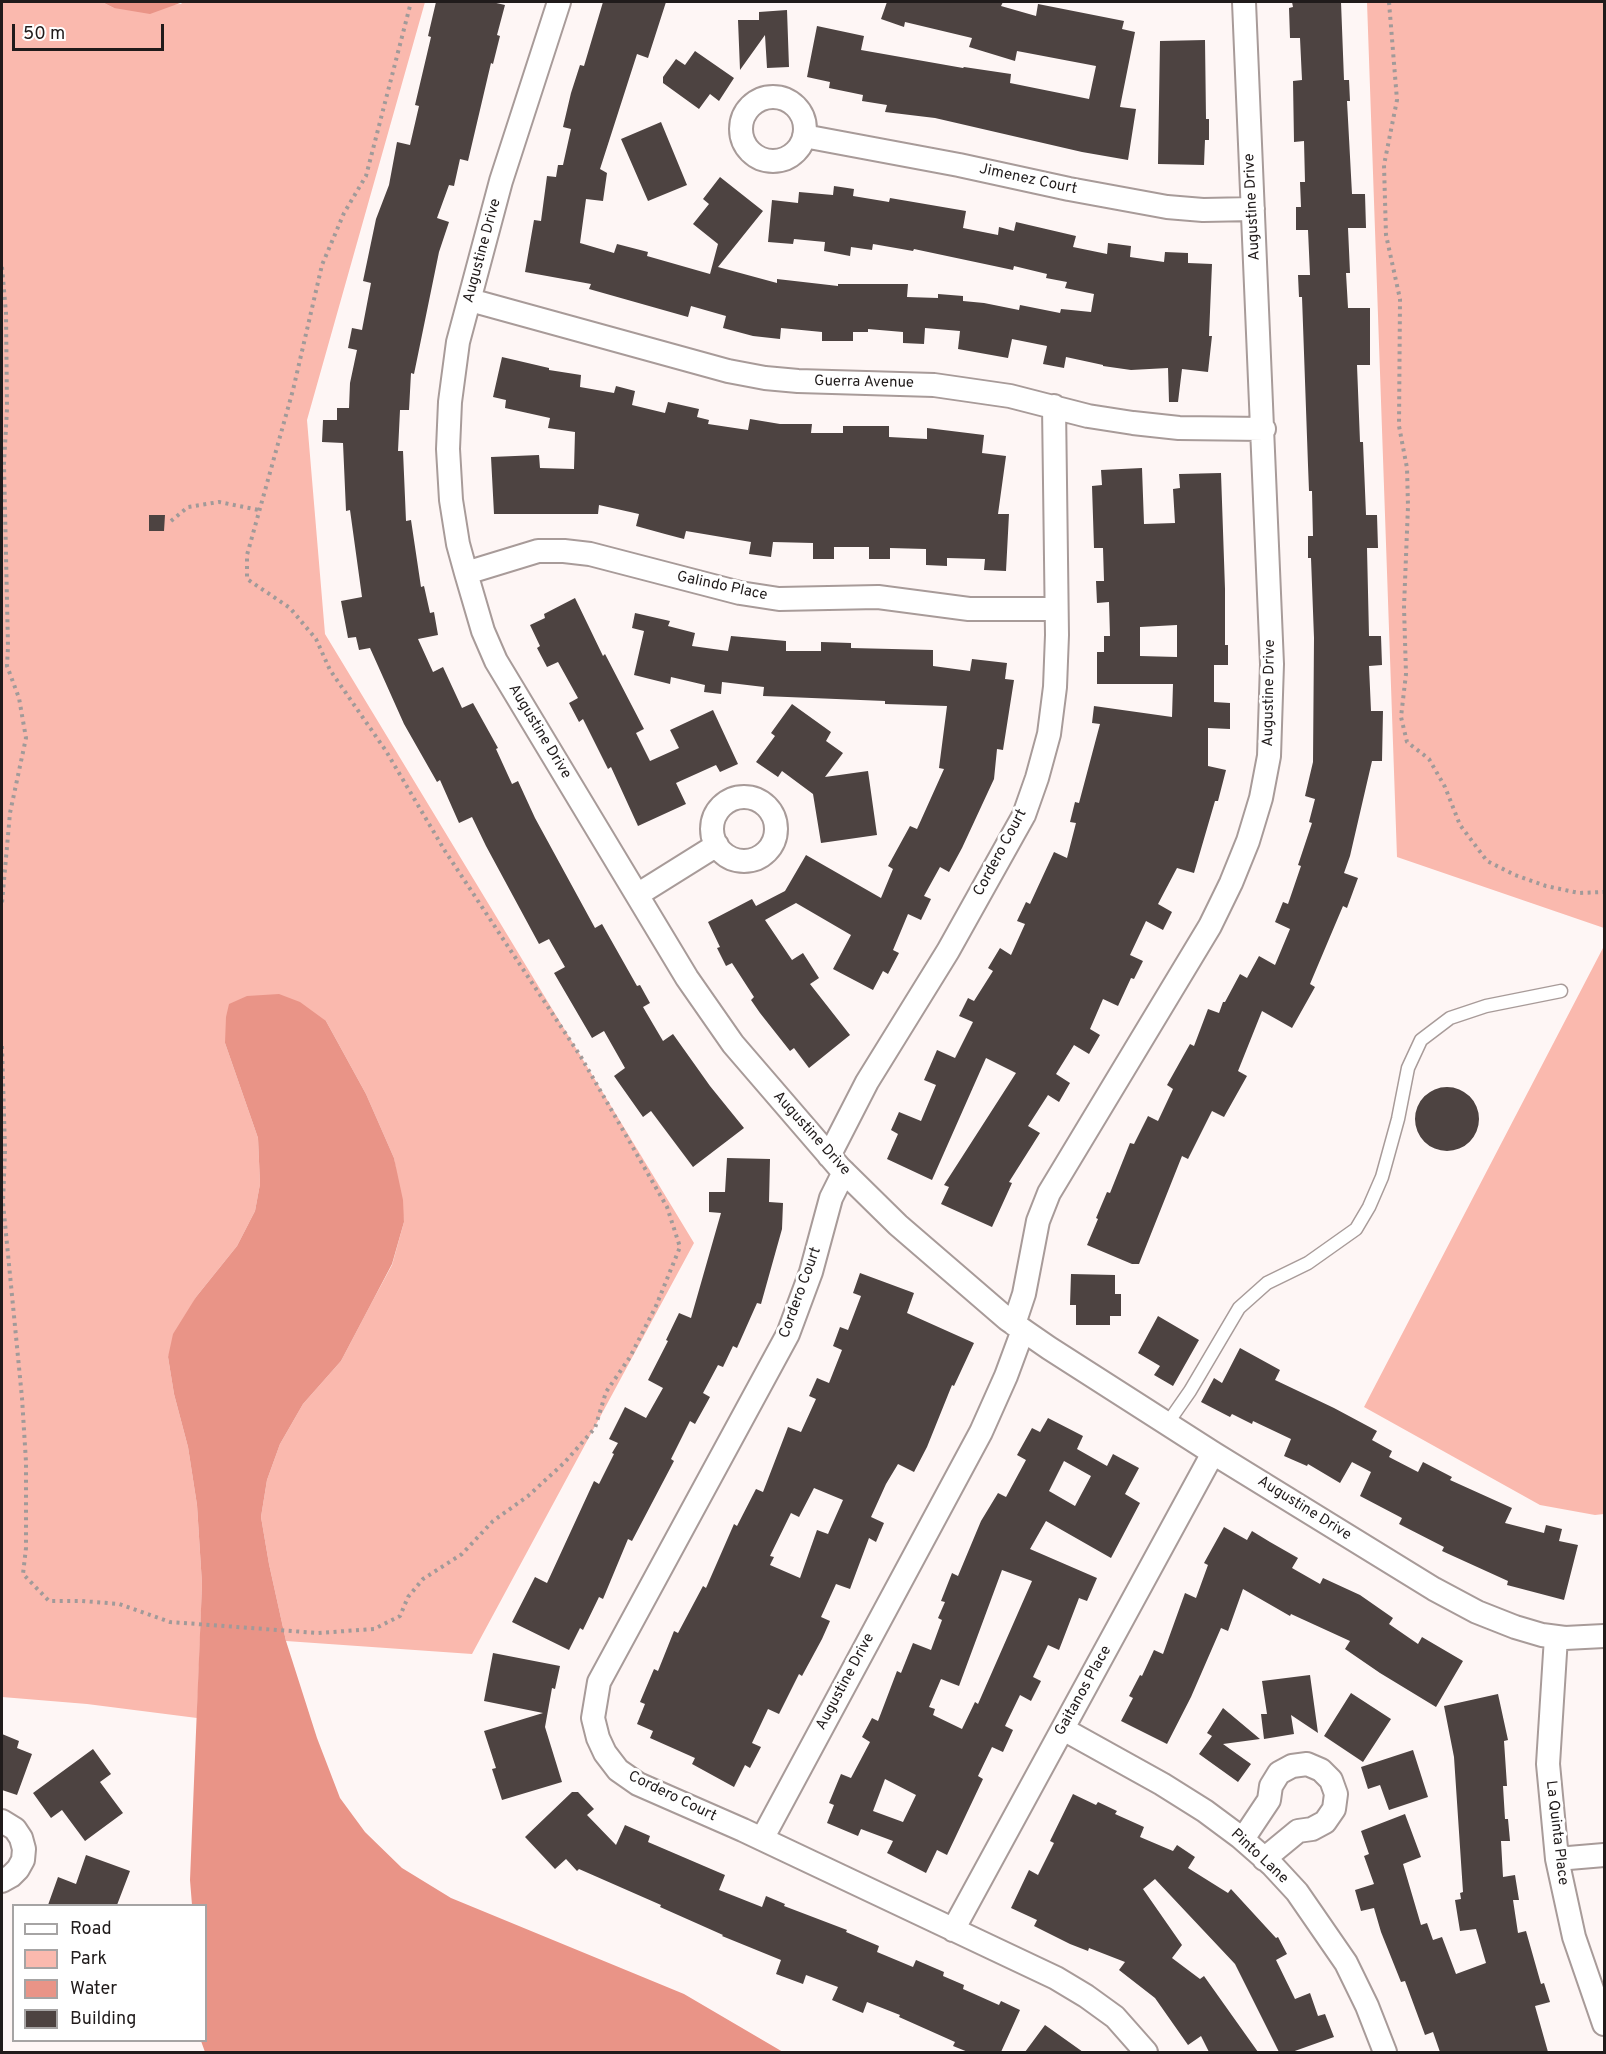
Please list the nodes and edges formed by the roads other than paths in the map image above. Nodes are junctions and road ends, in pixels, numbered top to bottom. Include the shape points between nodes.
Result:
1 (559, 2) edge
2 (1244, 2) edge
3 (804, 136) dead end
4 (1253, 209) junction
5 (470, 300) junction
6 (1054, 406) junction
7 (1264, 429) junction
8 (466, 573) junction
9 (1056, 609) junction
10 (717, 845) dead end
11 (637, 895) junction
12 (1562, 992) dead end
13 (837, 1164) junction
14 (1019, 1327) junction
15 (1167, 1424) junction
16 (1214, 1453) junction
17 (1605, 1636) edge
18 (1556, 1637) junction
19 (1063, 1729) junction
20 (2, 1821) edge
21 (762, 1839) junction
22 (1243, 1839) junction
23 (1605, 1855) edge
24 (1264, 1859) junction
25 (1557, 1859) junction
26 (2, 1881) edge
27 (953, 1930) junction
28 (1605, 2024) edge
29 (1146, 2052) edge
30 (1385, 2052) edge

1 - 5 street, Augustine Drive via 501,181
2 - 4 street, Augustine Drive
3 - 4 street, Jimenez Court via 1167,207
4 - 7 street, Augustine Drive
5 - 6 street, Guerra Avenue via 728,371 798,381 934,385
5 - 8 street, Augustine Drive via 458,342 448,449 451,500
6 - 7 street, Guerra Avenue via 1099,417 1179,428
6 - 9 street, Cordero Court
7 - 14 street, Augustine Drive via 1272,709 1261,798 1248,841 1210,926 1049,1193 1038,1221
8 - 9 street, Galindo Place via 538,551 564,551 779,599 878,597 969,609
8 - 11 street, Augustine Drive via 496,661
9 - 13 street, Cordero Court via 1055,687 1048,734 1024,815 948,951 867,1082
10 - 11 street
11 - 13 street, Augustine Drive via 733,1044
12 - 15 lane via 1485,1006 1450,1018 1421,1040 1408,1068 1382,1177 1356,1229 1308,1263 1267,1283 1239,1308
13 - 14 street, Augustine Drive via 898,1225
13 - 21 street, Cordero Court via 811,1272 788,1334 599,1682 593,1718 605,1753 618,1770 638,1784
14 - 15 street, Augustine Drive
14 - 21 street, Augustine Drive via 1006,1376 981,1432
15 - 16 street, Augustine Drive
16 - 18 street, Augustine Drive via 1476,1612
16 - 19 street, Gaitanos Place
17 - 18 street, Augustine Drive
18 - 25 street, La Quinta Place via 1548,1764
19 - 22 street, Pinto Lane via 1162,1784
19 - 27 street, Gaitanos Place
20 - 26 street via 15,1829 24,1849 18,1869
21 - 27 street, Cordero Court
22 - 24 street, Pinto Lane
22 - 24 street via 1269,1800 1271,1786 1280,1773 1307,1764 1321,1770 1334,1787 1334,1809 1325,1822 1298,1831
23 - 25 street
24 - 30 street, Pinto Lane via 1297,1892 1346,1963
25 - 28 street, La Quinta Place via 1574,1937
27 - 29 street, Cordero Court via 1086,1996 1115,2018

